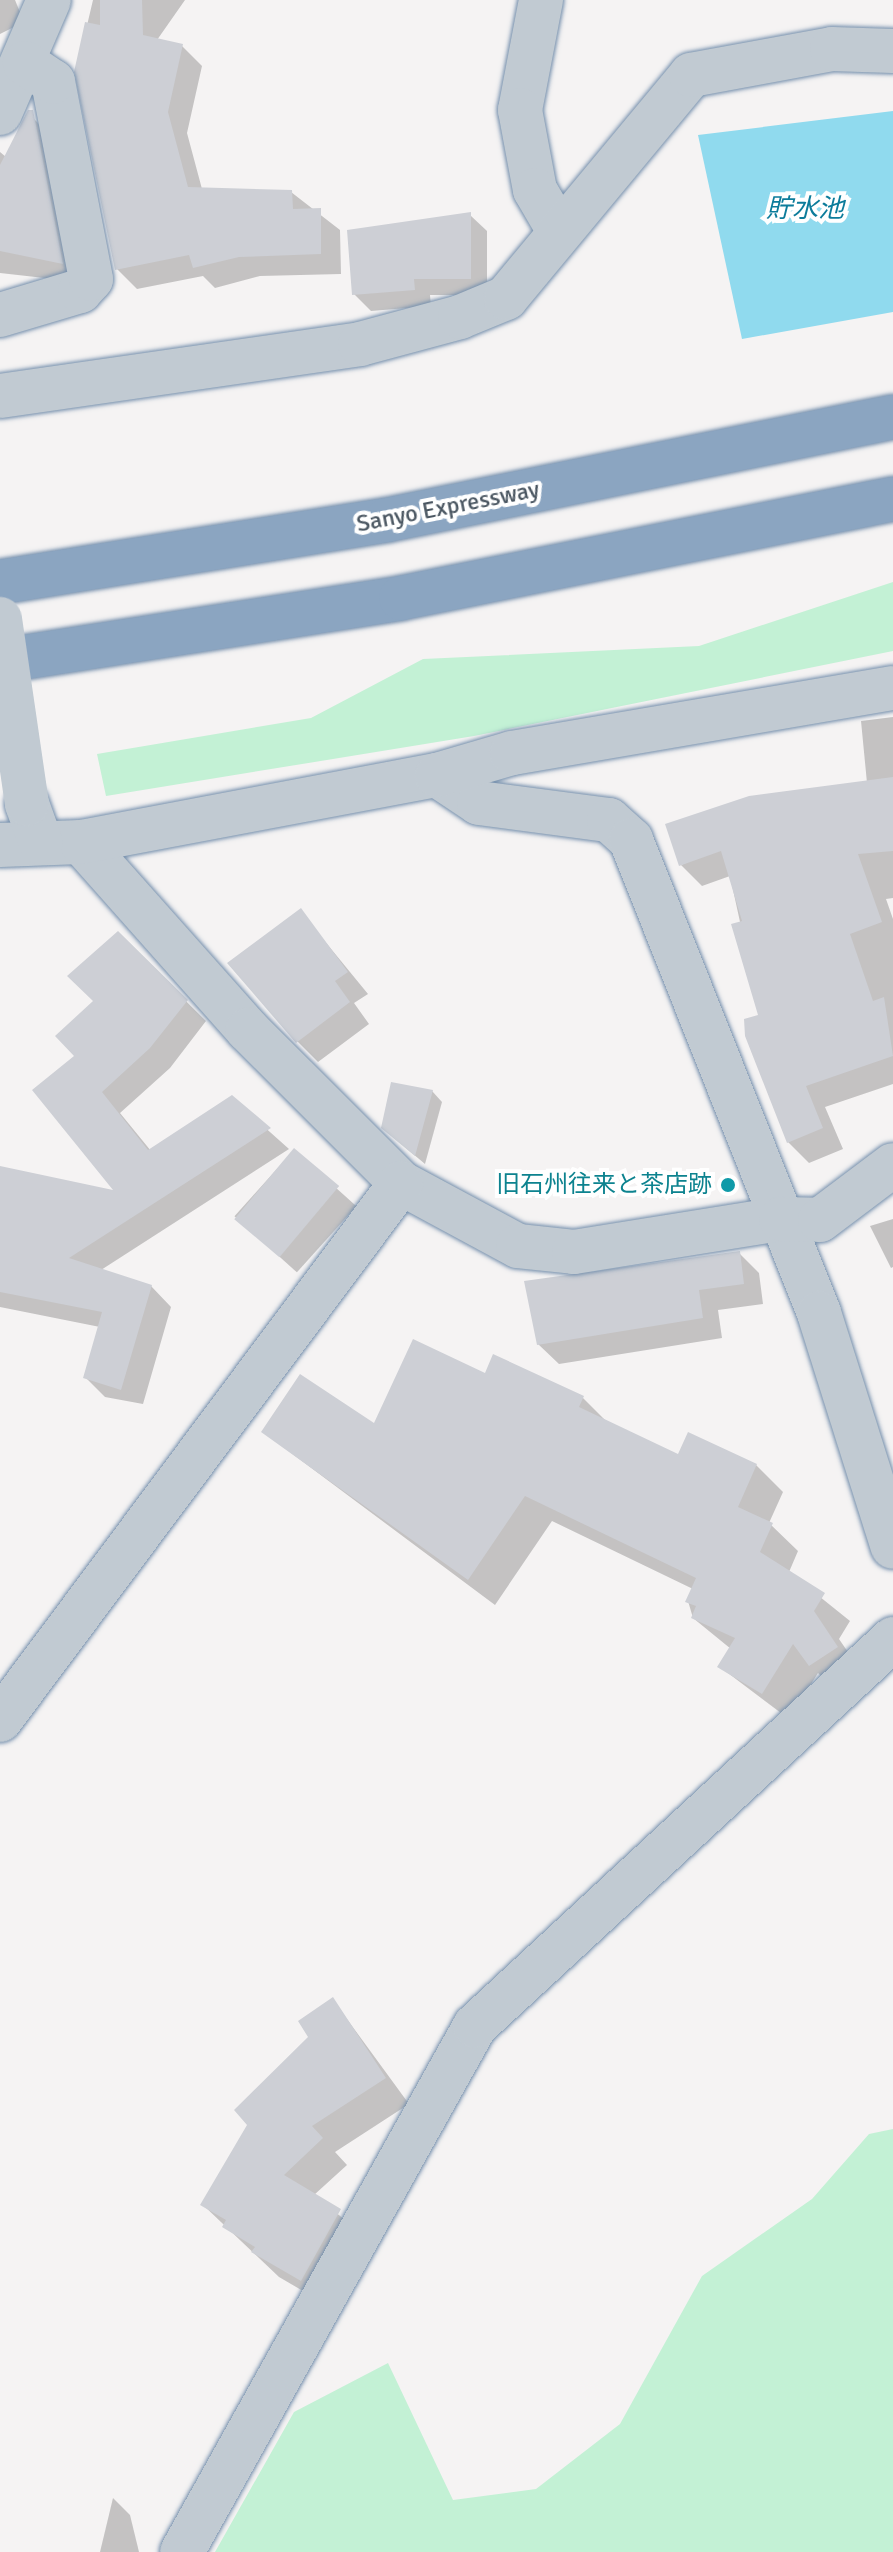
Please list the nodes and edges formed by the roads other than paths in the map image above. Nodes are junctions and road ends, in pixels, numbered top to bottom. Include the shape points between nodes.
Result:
1 (49, 0) edge
2 (541, 0) edge
3 (893, 51) edge
4 (25, 63) junction
5 (0, 113) edge
6 (559, 231) junction
7 (0, 315) edge
8 (0, 396) edge
9 (893, 417) edge
10 (893, 499) edge
11 (0, 582) edge
12 (0, 619) edge
13 (0, 661) edge
14 (893, 688) edge
15 (437, 775) junction
16 (37, 834) edge
17 (893, 1165) edge
18 (401, 1183) junction
19 (781, 1219) junction
20 (893, 1547) edge
21 (893, 1639) edge
22 (0, 1720) edge
23 (182, 2552) edge

1 - 4 street
2 - 6 street via 520,110 535,190
3 - 6 street via 832,49 691,75
4 - 5 street
4 - 7 street via 53,82 91,279 80,291
6 - 8 street via 506,298 460,317 360,344
9 - 11 highway, Sanyo Expressway via 387,520
10 - 13 highway via 401,598
12 - 16 street, bridge
14 - 15 street via 512,753
15 - 16 street
15 - 19 street via 479,803 609,820 631,840
16 - 18 street via 248,1030
17 - 19 street via 820,1220
18 - 19 street via 518,1246 574,1252
18 - 22 street
19 - 20 street via 819,1313
21 - 23 street via 475,2026

